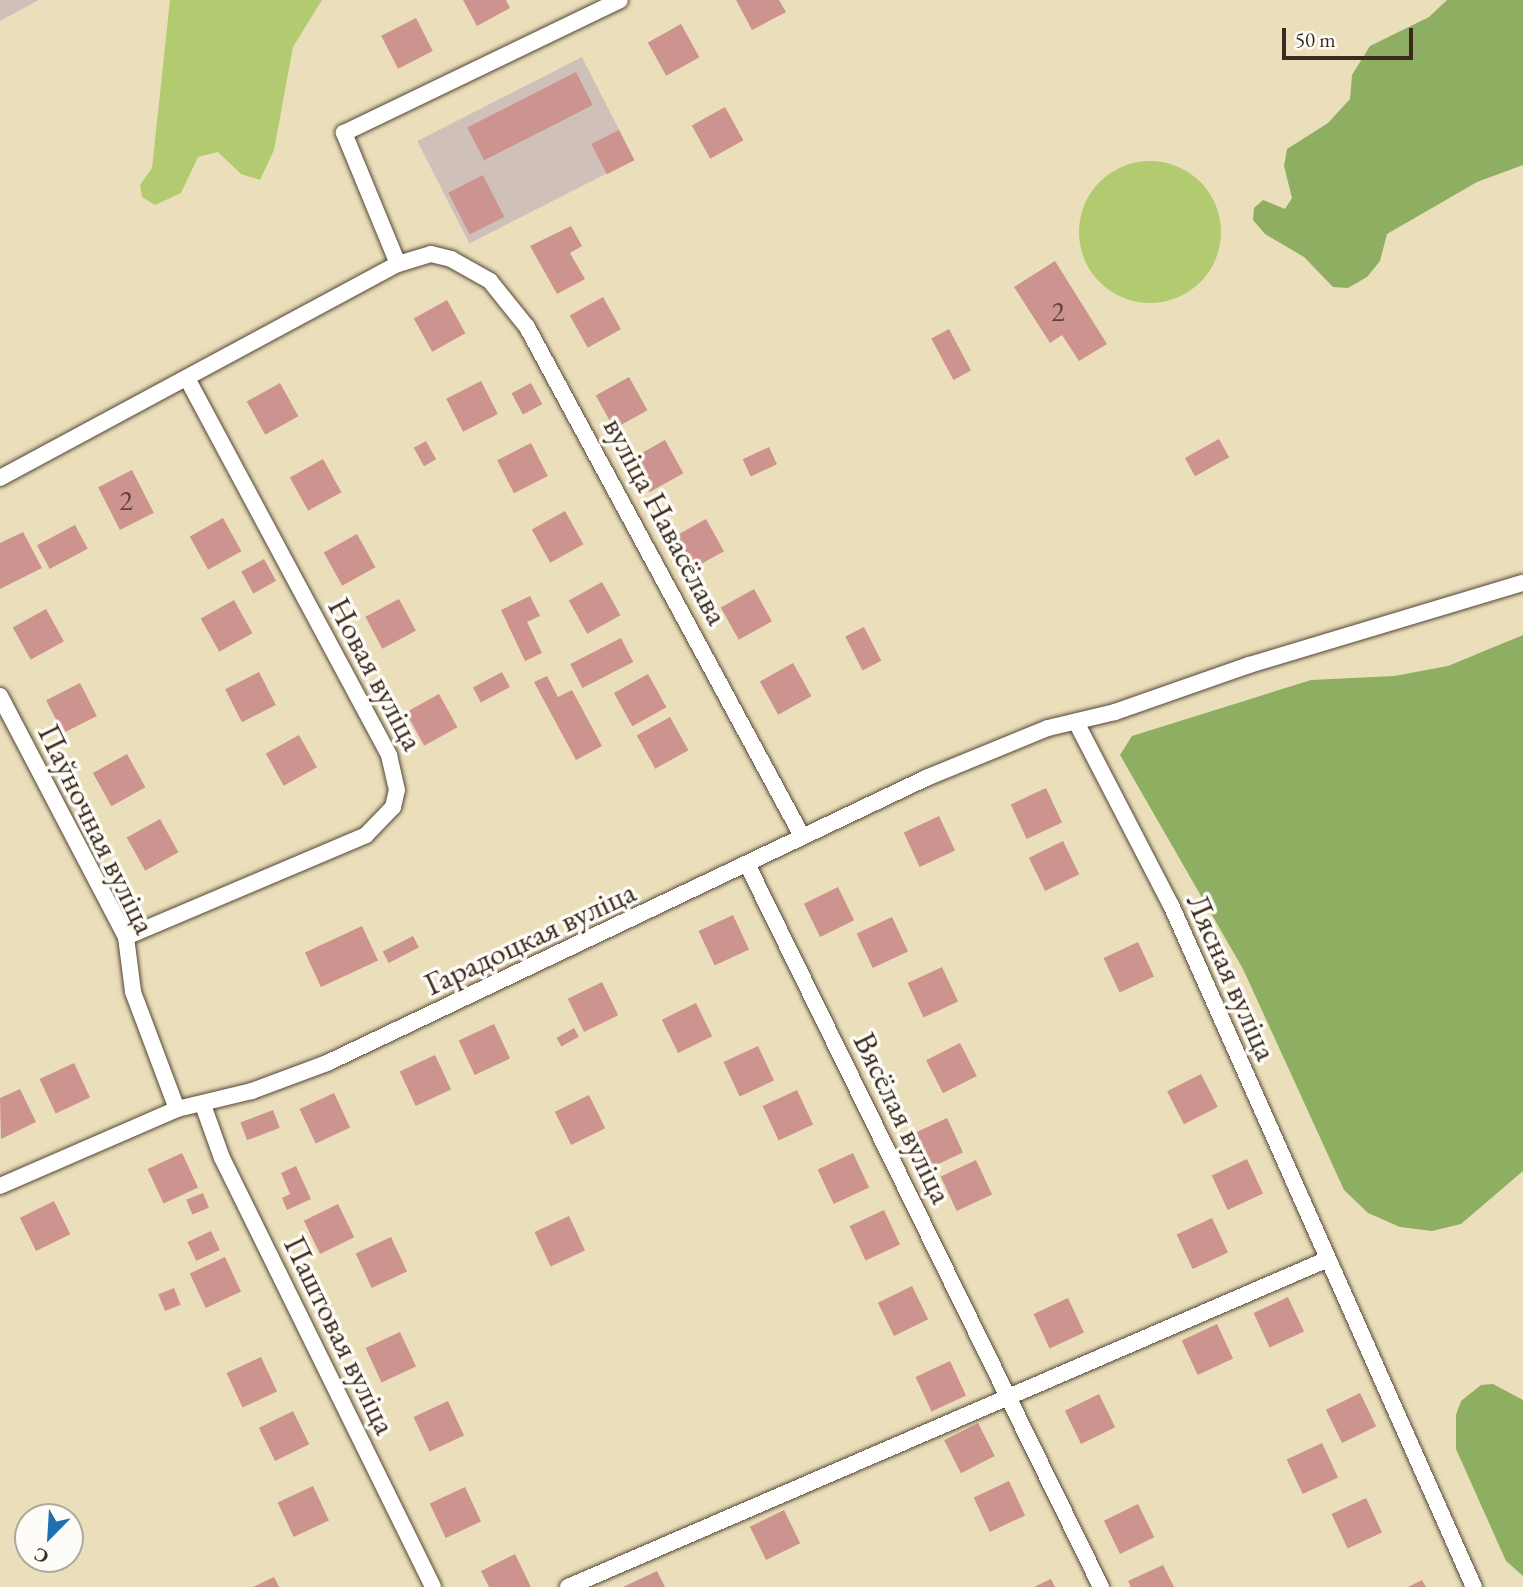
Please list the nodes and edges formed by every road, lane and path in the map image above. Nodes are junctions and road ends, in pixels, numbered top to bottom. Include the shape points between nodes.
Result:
1 (620, 0) edge
2 (398, 264) junction
3 (187, 379) junction
4 (0, 478) edge
5 (1523, 583) edge
6 (0, 696) edge
7 (1076, 722) junction
8 (802, 836) junction
9 (748, 866) junction
10 (126, 937) junction
11 (203, 1105) junction
12 (177, 1108) junction
13 (0, 1186) edge
14 (1326, 1260) junction
15 (1009, 1394) junction
16 (433, 1587) edge
17 (568, 1587) edge
18 (1101, 1587) edge
19 (1474, 1587) edge

1 - 2 street via 344,133
2 - 3 street
2 - 8 street, вуліца Навасёлава via 431,254 451,258 490,281 527,327
3 - 4 street
3 - 10 street, Новая вуліца via 389,755 397,790 393,807 366,835
5 - 7 street, Гарадоцкая вуліца
6 - 10 street, Паўночная вуліца
7 - 8 street, Гарадоцкая вуліца via 1048,728 926,778
7 - 14 street, Лясная вуліца via 1171,905
8 - 9 street, Гарадоцкая вуліца
9 - 11 street, Гарадоцкая вуліца via 327,1063
9 - 15 street, Вясёлая вуліца
10 - 12 street, Паўночная вуліца via 133,992
11 - 12 street, Гарадоцкая вуліца
11 - 16 street, Паштовая вуліца via 222,1158
12 - 13 street, Гарадоцкая вуліца
14 - 15 street
14 - 19 street, Лясная вуліца
15 - 17 street
15 - 18 street, Вясёлая вуліца

